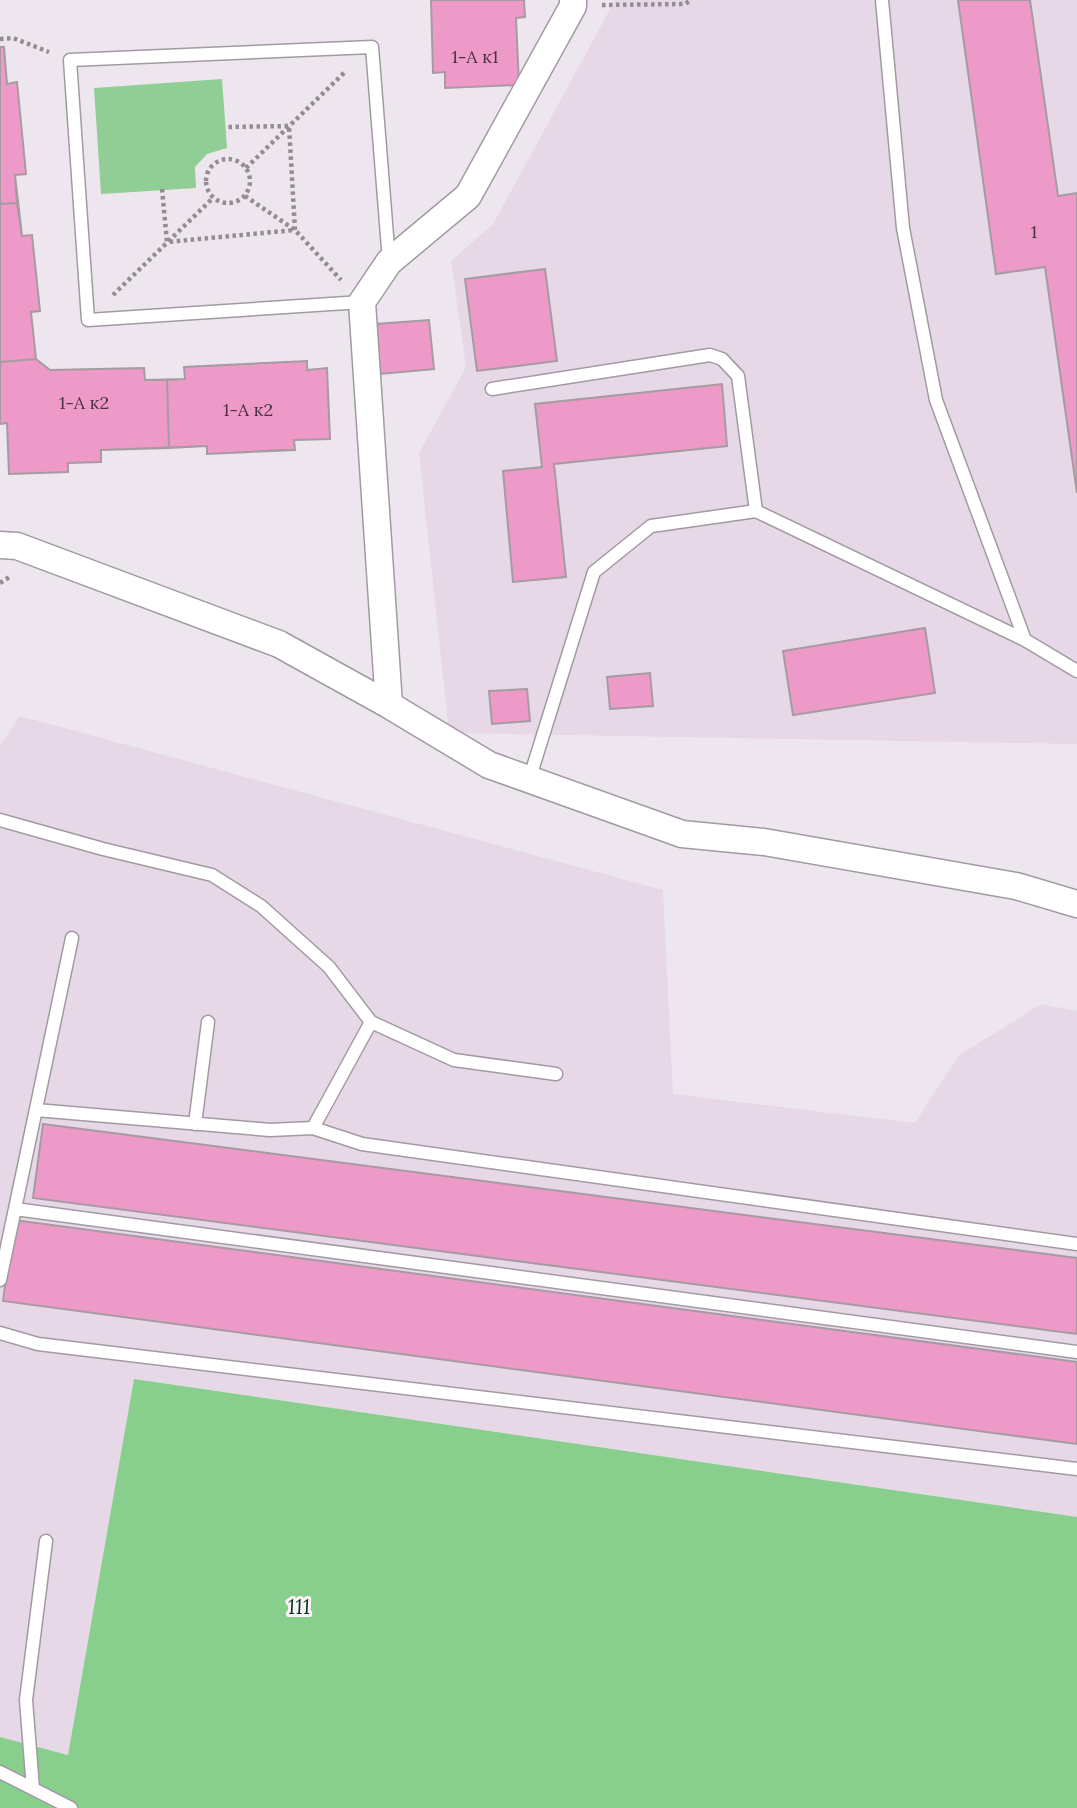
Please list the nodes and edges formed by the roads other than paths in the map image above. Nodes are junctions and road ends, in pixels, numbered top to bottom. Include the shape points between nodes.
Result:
1 (882, 0) edge
2 (573, 3) edge
3 (389, 262) junction
4 (362, 302) junction
5 (492, 388) dead end
6 (756, 511) junction
7 (0, 545) edge
8 (1025, 640) junction
9 (1077, 671) edge
10 (389, 705) junction
11 (529, 780) junction
12 (0, 820) edge
13 (1077, 904) edge
14 (72, 938) dead end
15 (208, 1022) dead end
16 (371, 1022) junction
17 (556, 1074) dead end
18 (36, 1110) junction
19 (195, 1124) junction
20 (313, 1128) junction
21 (15, 1209) junction
22 (1077, 1244) edge
23 (0, 1280) edge
24 (0, 1333) edge
25 (1077, 1352) edge
26 (1077, 1469) edge
27 (46, 1541) dead end
28 (0, 1772) edge
29 (33, 1789) junction
30 (71, 1808) edge

1 - 8 lane via 903,228 936,400
2 - 3 street via 468,196
3 - 4 street
3 - 4 lane via 372,47 71,60 88,320
4 - 10 street
5 - 6 lane via 710,355 722,359 738,376
6 - 8 lane
6 - 11 lane via 651,526 594,572
7 - 10 street via 18,546 279,644
8 - 9 lane
10 - 11 street via 489,765
11 - 13 street via 682,834 764,842 1016,886
12 - 16 lane via 212,875 261,906 329,967
14 - 18 lane
15 - 19 lane
16 - 17 lane via 454,1060
16 - 20 lane
18 - 19 lane
18 - 21 lane
19 - 20 lane
20 - 22 lane via 362,1144
21 - 23 lane
21 - 25 lane
24 - 26 lane via 52,1346
27 - 29 lane via 26,1699
28 - 29 lane
29 - 30 lane

